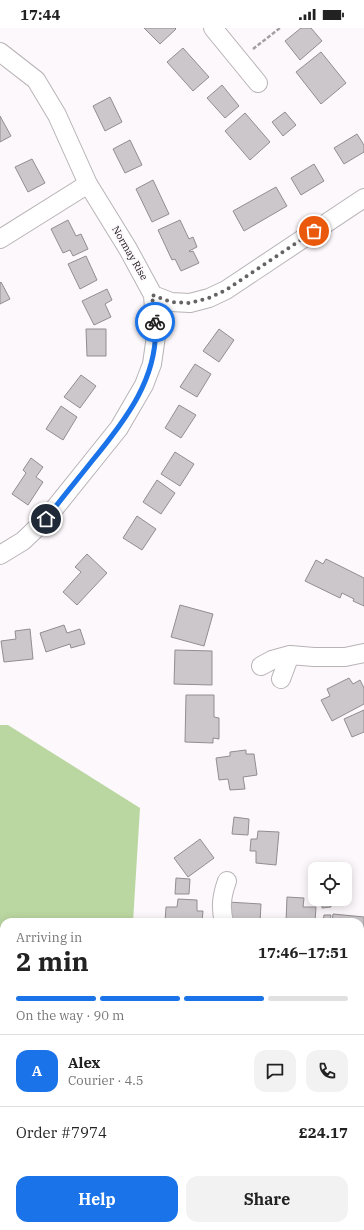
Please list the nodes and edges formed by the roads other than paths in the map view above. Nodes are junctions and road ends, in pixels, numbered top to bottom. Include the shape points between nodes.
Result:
1 (213, 28) edge
2 (0, 52) edge
3 (258, 83) dead end
4 (88, 184) junction
5 (364, 198) edge
6 (0, 239) edge
7 (152, 295) junction
8 (0, 555) edge
9 (364, 653) edge
10 (290, 655) junction
11 (261, 666) dead end
12 (281, 679) dead end
13 (227, 881) dead end
14 (223, 918) edge

1 - 3 street
2 - 4 street, Normay Rise via 36,80 57,115
4 - 6 street
4 - 7 street, Normay Rise via 128,249
5 - 7 street via 226,290 209,298 190,303 171,302
7 - 8 street via 156,336 152,364 144,385 119,428 46,519 23,541
9 - 10 street via 345,657
10 - 11 street
10 - 12 street
13 - 14 street via 222,896

